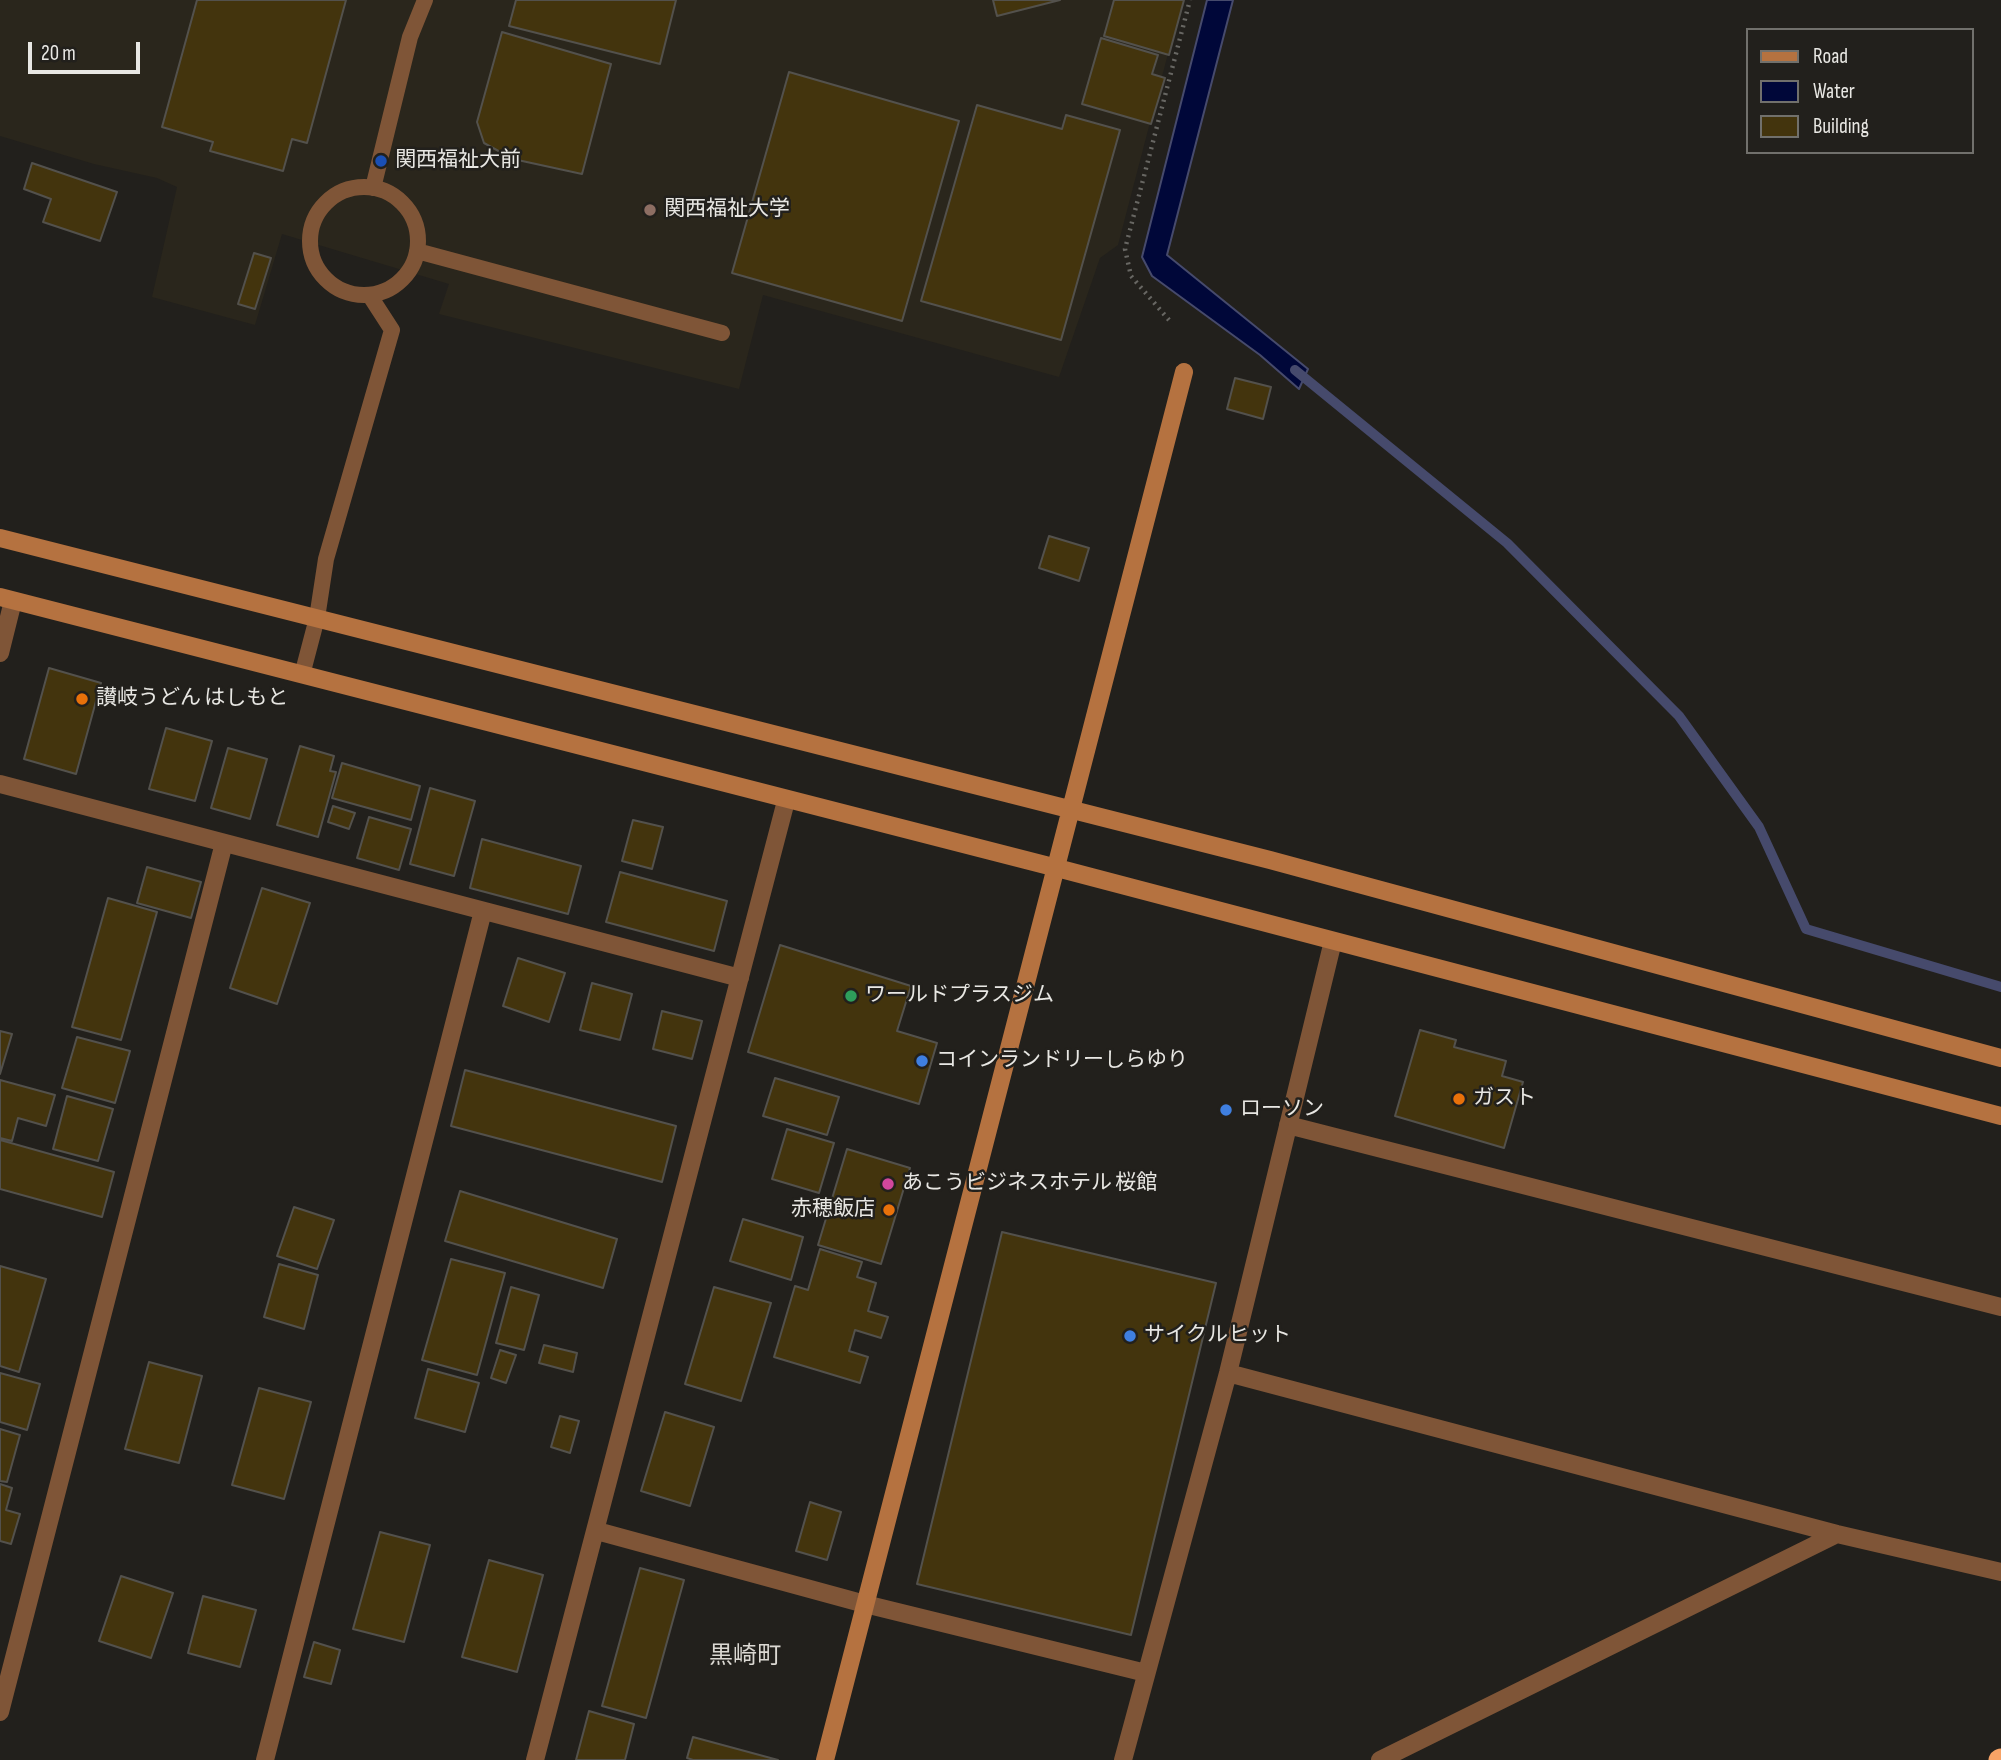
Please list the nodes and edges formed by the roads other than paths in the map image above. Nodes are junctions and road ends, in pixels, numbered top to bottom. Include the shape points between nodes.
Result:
1 (425, 0) edge
2 (373, 188) junction
3 (417, 251) junction
4 (370, 296) junction
5 (722, 333) dead end
6 (1184, 372) dead end
7 (0, 538) edge
8 (6, 599) edge
9 (317, 618) junction
10 (0, 653) edge
11 (302, 674) junction
12 (0, 784) edge
13 (786, 801) junction
14 (1070, 810) junction
15 (224, 843) junction
16 (1057, 868) junction
17 (483, 911) junction
18 (1333, 941) junction
19 (740, 978) junction
20 (2001, 1058) edge
21 (2001, 1116) edge
22 (1288, 1125) junction
23 (2001, 1307) edge
24 (1228, 1373) junction
25 (597, 1531) junction
26 (1837, 1534) junction
27 (2001, 1572) edge
28 (865, 1604) junction
29 (1146, 1673) junction
30 (0, 1712) edge
31 (265, 1760) edge
32 (534, 1760) edge
33 (825, 1760) edge
34 (1124, 1760) edge
35 (1380, 1760) edge

1 - 2 lane via 410,37
2 - 3 lane via 400,201 412,216 418,233
2 - 4 lane via 349,189 332,197 319,210 310,244 323,278 337,289
3 - 4 lane via 401,281
3 - 5 lane
4 - 9 lane via 392,330 326,559
6 - 14 street
7 - 9 street
8 - 10 street
8 - 11 street
9 - 11 lane
9 - 14 street
11 - 13 street
12 - 15 street
13 - 16 street
13 - 19 street
14 - 16 street
14 - 20 street
15 - 17 street
15 - 30 street
16 - 18 street
16 - 28 street
17 - 19 street
17 - 31 street
18 - 21 street
18 - 22 street
19 - 25 street
22 - 23 street
22 - 24 street
24 - 26 street
24 - 29 street
25 - 28 street
25 - 32 street
26 - 27 street
26 - 35 street
28 - 29 street
28 - 33 street
29 - 34 street

